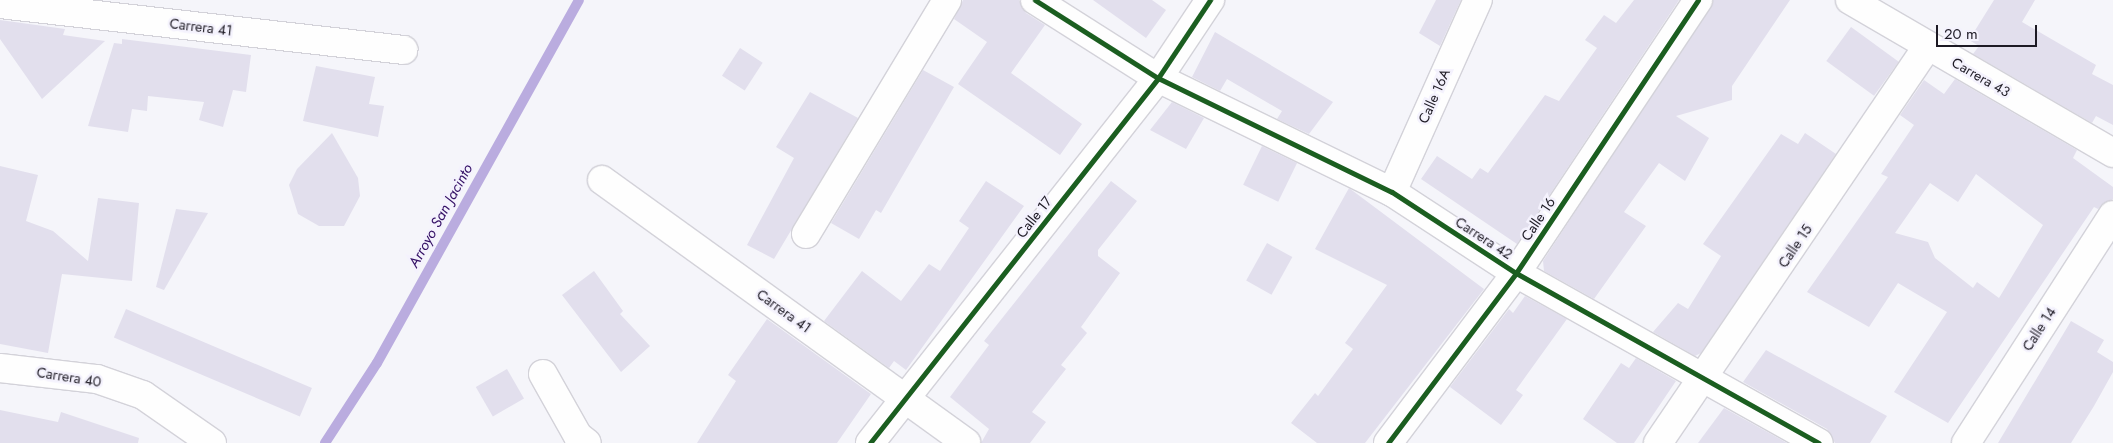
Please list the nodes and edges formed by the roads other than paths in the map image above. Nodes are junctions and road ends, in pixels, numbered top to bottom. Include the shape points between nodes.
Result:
1 (947, 0) edge
2 (1035, 0) edge
3 (1210, 0) edge
4 (1478, 0) edge
5 (1698, 0) edge
6 (1850, 0) edge
7 (0, 4) edge
8 (1928, 46) junction
9 (403, 50) dead end
10 (1158, 78) junction
11 (2113, 153) edge
12 (602, 180) dead end
13 (1392, 192) junction
14 (2113, 215) edge
15 (806, 234) dead end
16 (1516, 272) junction
17 (0, 368) edge
18 (543, 374) dead end
19 (1706, 378) junction
20 (905, 398) junction
21 (212, 443) edge
22 (587, 443) edge
23 (870, 443) edge
24 (966, 443) edge
25 (1388, 443) edge
26 (1658, 443) edge
27 (1820, 443) edge
28 (1966, 443) edge

1 - 15 street
2 - 10 street, Carrera 42
3 - 10 street, Calle 17
4 - 13 street, Calle 16A
5 - 16 street, Calle 16
6 - 8 street, Carrera 43
7 - 9 street, Carrera 41
8 - 11 street, Carrera 43
8 - 19 street, Calle 15
10 - 13 street, Carrera 42
10 - 20 street, Calle 17
12 - 20 street, Carrera 41
13 - 16 street, Carrera 42
14 - 28 street, Calle 14
16 - 19 street, Carrera 42
16 - 25 street, Calle 16
17 - 21 street, Carrera 40 via 97,379 143,395
18 - 22 street via 578,436
19 - 26 street, Calle 15
19 - 27 street, Carrera 42
20 - 23 street, Calle 17
20 - 24 street, Carrera 41

